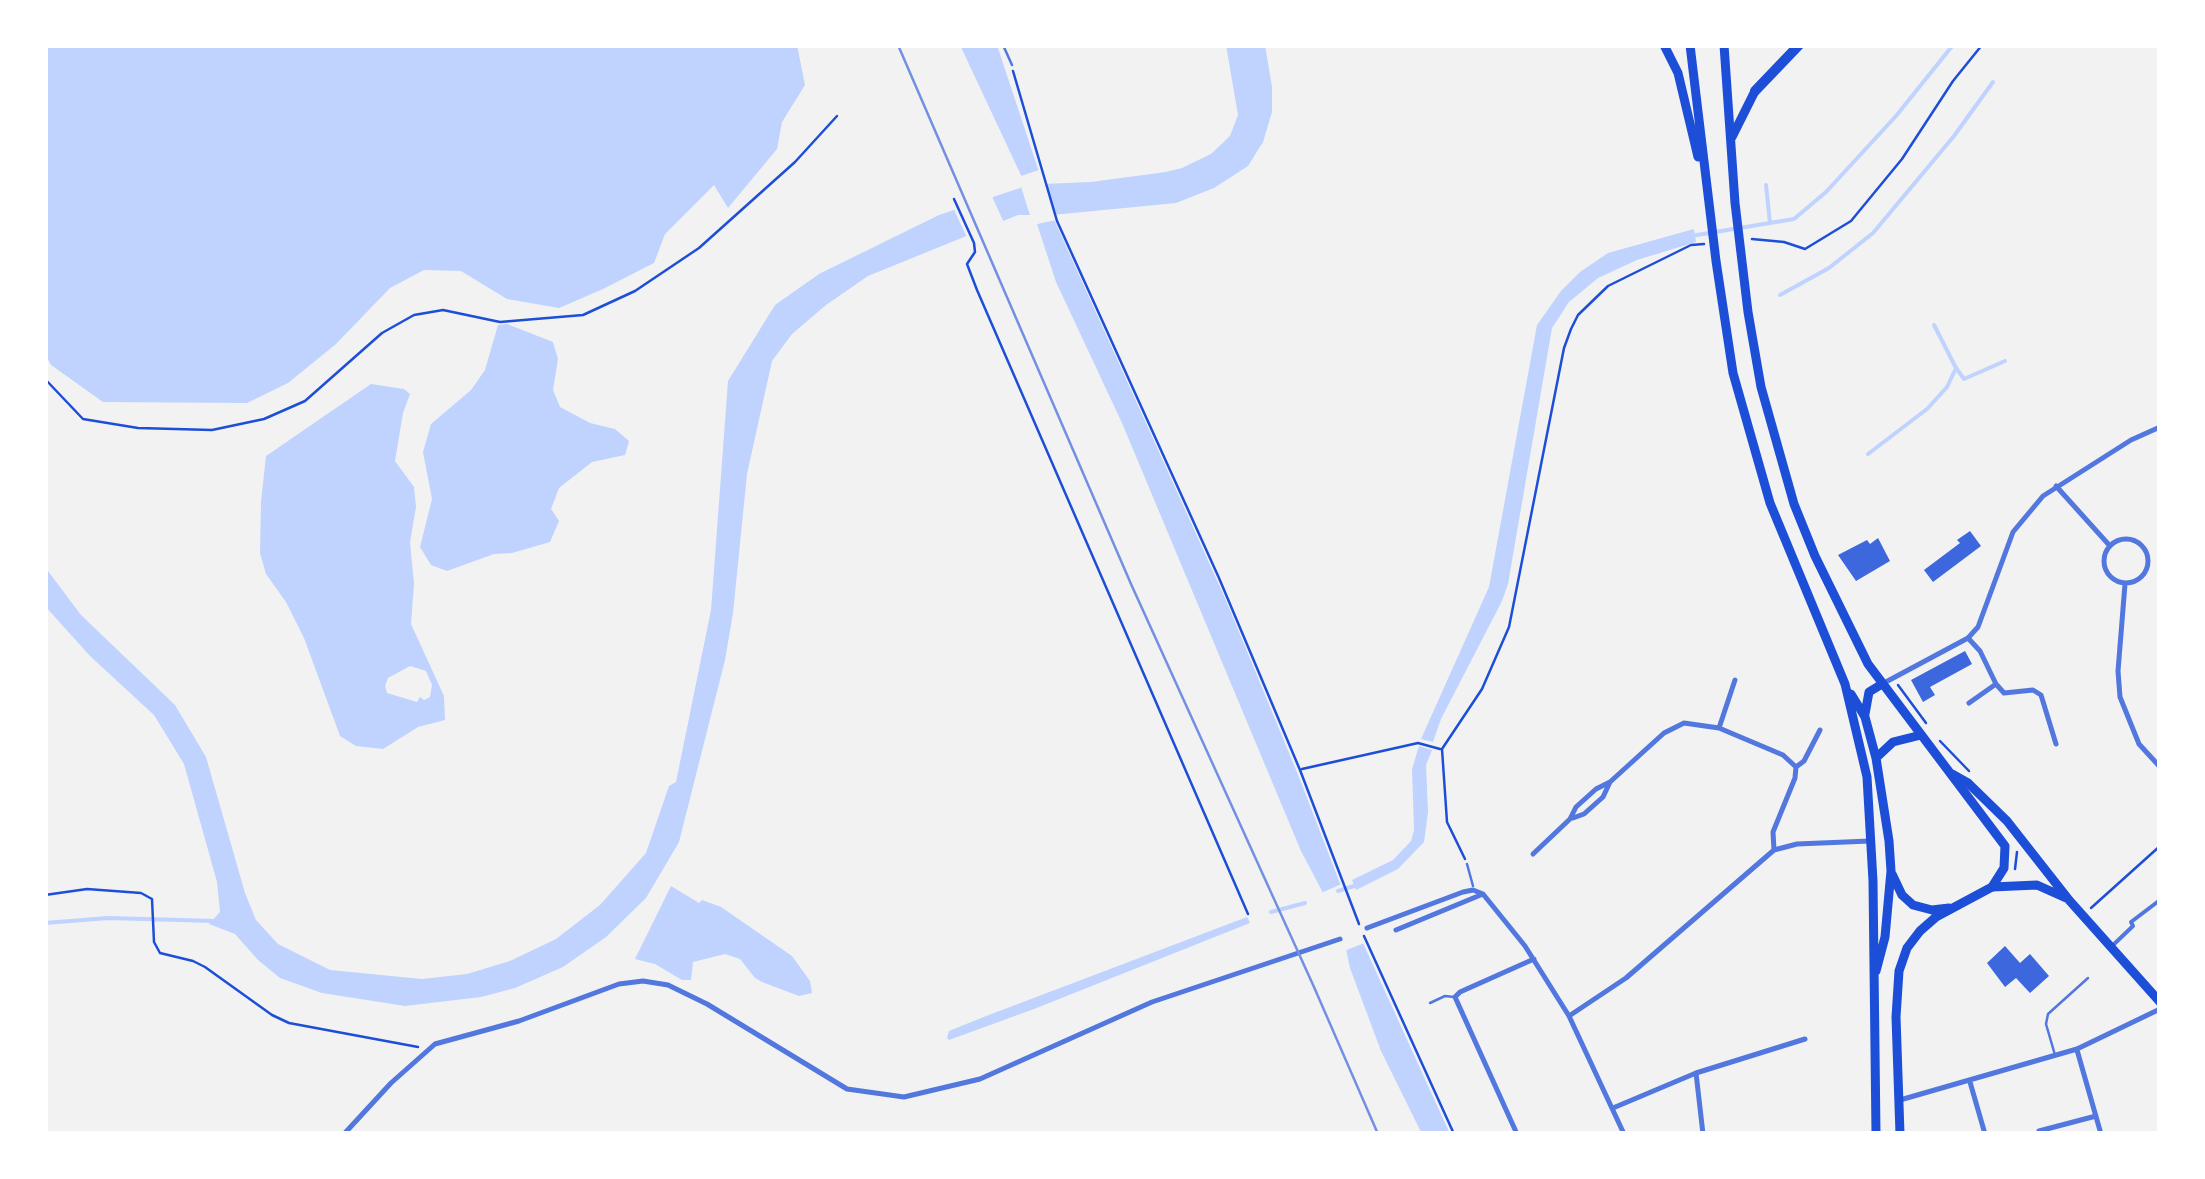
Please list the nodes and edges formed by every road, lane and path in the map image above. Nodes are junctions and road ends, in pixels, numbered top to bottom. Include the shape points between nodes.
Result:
1 (1003, 45) edge
2 (1664, 45) edge
3 (1690, 45) edge
4 (1724, 45) edge
5 (1799, 45) edge
6 (1982, 45) edge
7 (1012, 65) joint
8 (1756, 91) joint
9 (838, 116) dead end
10 (1731, 140) junction
11 (954, 200) dead end
12 (1709, 208) junction
13 (1759, 238) dead end
14 (1691, 245) dead end
15 (45, 379) edge
16 (2160, 427) edge
17 (2056, 486) junction
18 (2110, 546) junction
19 (2160, 560) edge
20 (2148, 561) junction
21 (2125, 584) junction
22 (1968, 638) junction
23 (1735, 680) dead end
24 (1845, 684) junction
25 (1882, 684) junction
26 (1996, 684) junction
27 (1969, 703) dead end
28 (1865, 717) junction
29 (1719, 728) junction
30 (1820, 730) dead end
31 (1925, 732) junction
32 (1935, 737) dead end
33 (2056, 744) dead end
34 (1442, 750) junction
35 (1876, 758) junction
36 (2160, 767) edge
37 (1796, 768) junction
38 (1300, 770) junction
39 (1952, 774) junction
40 (1974, 777) dead end
41 (1870, 841) junction
42 (2160, 846) edge
43 (1774, 850) junction
44 (1533, 854) dead end
45 (1467, 864) joint
46 (1891, 872) junction
47 (1992, 887) junction
48 (1472, 890) junction
49 (1483, 894) junction
50 (45, 895) edge
51 (2069, 900) junction
52 (2160, 900) edge
53 (1954, 908) junction
54 (1248, 914) dead end
55 (2083, 916) junction
56 (1367, 928) dead end
57 (1396, 930) dead end
58 (1340, 939) dead end
59 (2111, 947) junction
60 (1534, 959) junction
61 (2088, 978) dead end
62 (1873, 983) junction
63 (1455, 997) junction
64 (1430, 1003) dead end
65 (2160, 1005) edge
66 (1569, 1016) junction
67 (1805, 1039) dead end
68 (434, 1044) junction
69 (2077, 1049) junction
70 (2056, 1056) junction
71 (1696, 1072) junction
72 (1970, 1082) junction
73 (1899, 1100) junction
74 (1613, 1108) junction
75 (2096, 1116) junction
76 (2039, 1131) dead end
77 (344, 1134) edge
78 (1454, 1134) edge
79 (1517, 1134) edge
80 (1624, 1134) edge
81 (1703, 1134) edge
82 (1876, 1134) edge
83 (1900, 1134) edge
84 (1986, 1134) edge
85 (2101, 1134) edge

1 - 7 lane
2 - 12 main road via 1682,86
3 - 12 main road
4 - 10 main road
5 - 8 highway
6 - 13 path via 1851,221 1805,249
7 - 38 path via 1057,221
8 - 10 main road
9 - 15 path via 699,248 635,291 583,315 500,322 443,310 414,316 382,332 305,401 264,420 212,430 83,419
10 - 25 main road via 1740,256 1761,387 1794,504 1857,645
11 - 54 path via 974,243 967,264
12 - 24 main road via 1751,444
14 - 34 path via 1608,286 1571,329 1508,627 1482,689
16 - 17 street
17 - 18 street
17 - 22 street via 2014,532 1984,617
18 - 20 street via 2138,542
18 - 21 street via 2105,568
19 - 20 street
20 - 21 street via 2140,578
21 - 36 street via 2120,697 2139,744
22 - 25 street
22 - 26 street
23 - 29 street
24 - 28 main road
24 - 41 main road via 1867,777
25 - 28 main road via 1869,692
25 - 31 main road
25 - 31 path via 1898,685 1913,701
26 - 27 street
26 - 33 street via 2004,693 2038,692
28 - 35 main road
29 - 37 street via 1783,755
29 - 44 street via 1674,726 1576,806
30 - 37 street
31 - 35 main road via 1893,742
31 - 39 main road
32 - 40 path
34 - 38 path via 1418,743
34 - 45 path via 1447,822
35 - 46 main road
37 - 43 street via 1773,832
38 - 78 path via 1367,942
39 - 47 main road via 2004,846 2004,868
39 - 51 main road via 2006,821
41 - 43 street
41 - 62 main road
42 - 55 path
43 - 66 street via 1626,978
45 - 48 lane
46 - 53 main road via 1913,905
46 - 62 main road
47 - 51 main road via 2037,884
47 - 53 main road
48 - 49 street
48 - 56 street
49 - 57 street
49 - 60 street
50 - 68 path via 87,889 140,893 152,900 160,953 193,960 272,1015 417,1047
51 - 55 main road
52 - 59 street
53 - 73 main road via 1920,931 1899,971
55 - 59 main road
58 - 68 street via 1152,1002 980,1079 904,1097 848,1089 707,1004 642,981
59 - 65 main road
60 - 63 street
60 - 66 street
61 - 70 lane via 2048,1014
62 - 82 main road
63 - 64 lane
63 - 79 street
65 - 69 street
66 - 74 street
67 - 71 street
68 - 77 street
69 - 70 street
69 - 75 street
70 - 72 street
71 - 74 street
71 - 81 street
72 - 73 street
72 - 84 street
73 - 83 main road
74 - 80 street
75 - 76 street
75 - 85 street

